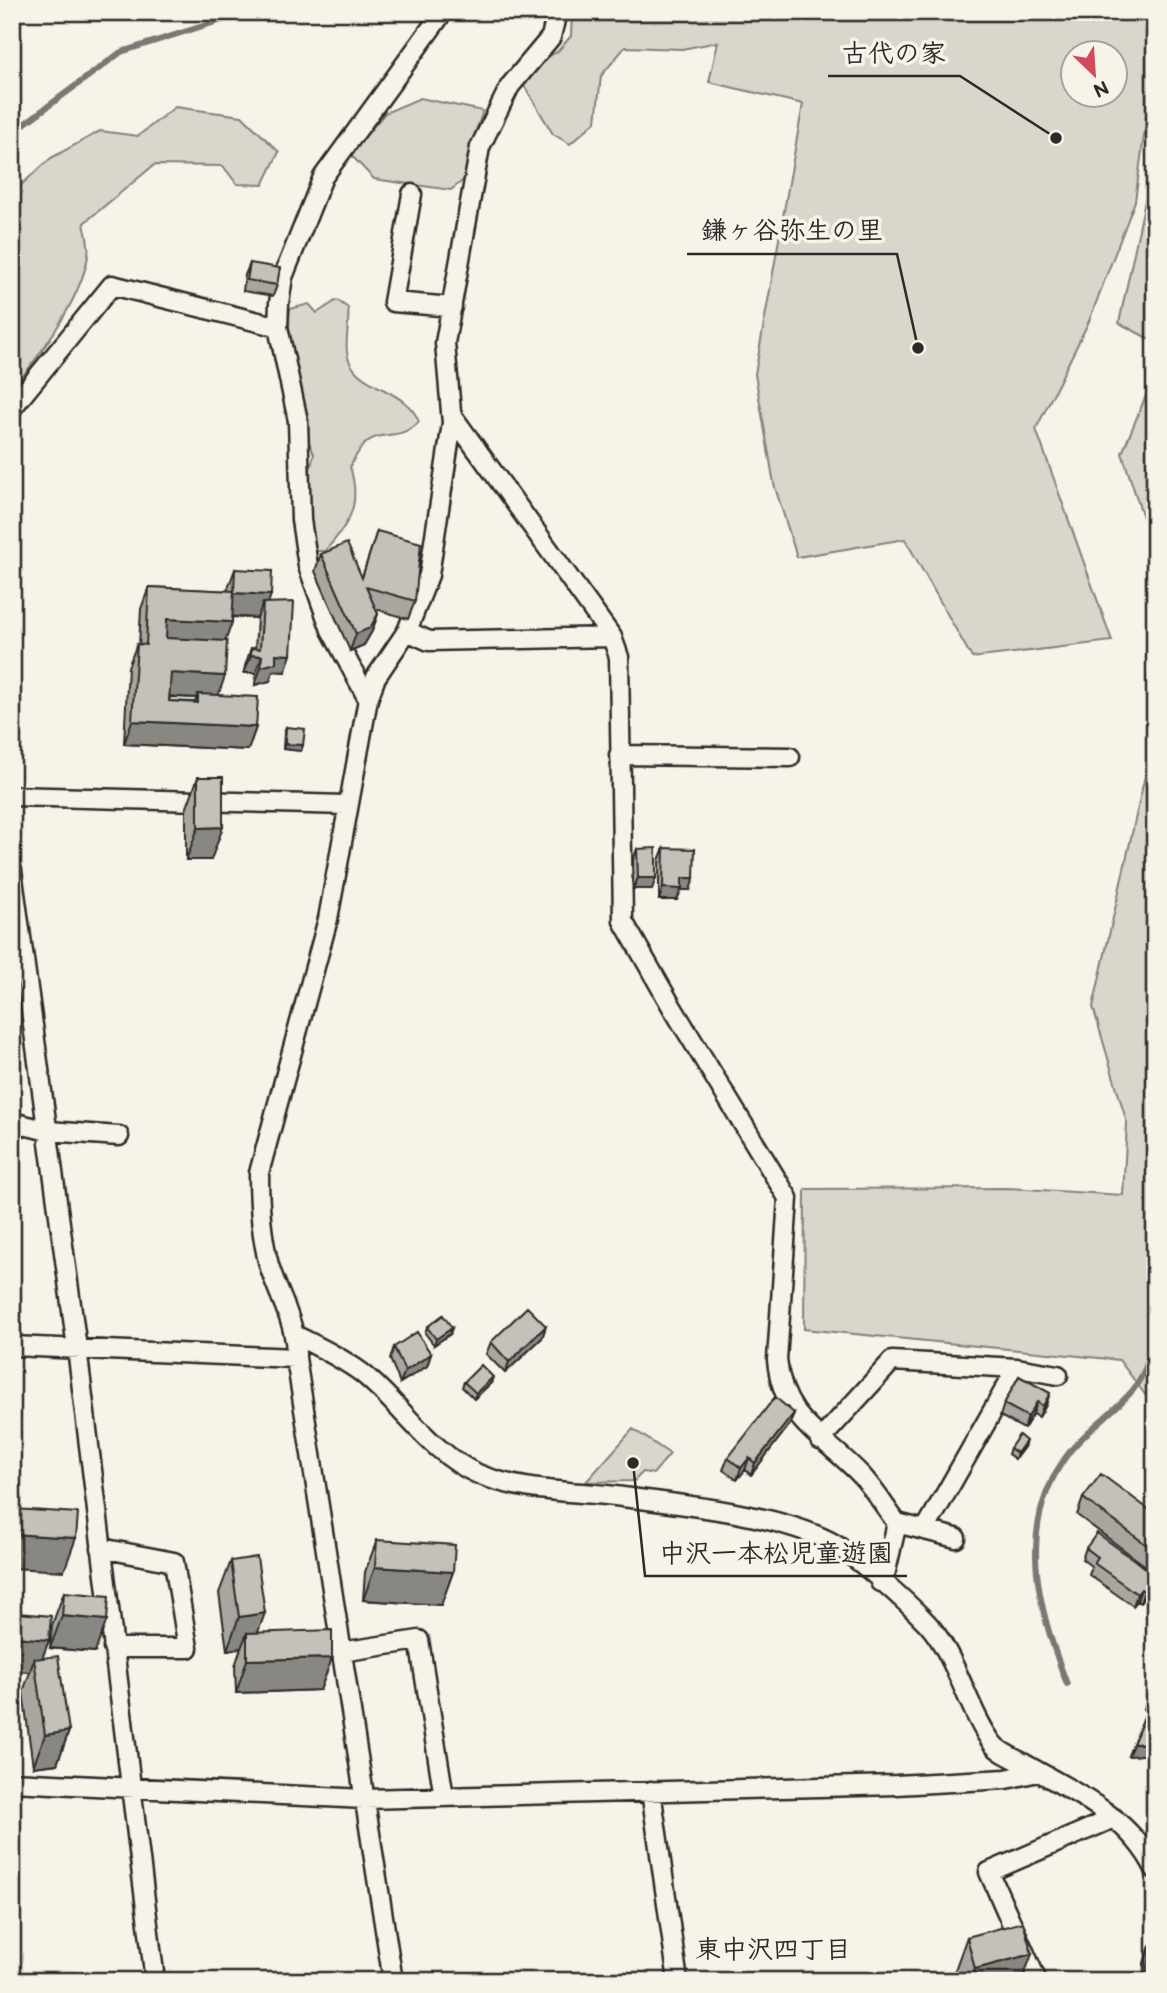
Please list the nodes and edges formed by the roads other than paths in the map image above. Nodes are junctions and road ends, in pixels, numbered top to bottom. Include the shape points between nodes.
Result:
1 (443, 12) edge
2 (557, 12) edge
3 (412, 194) dead end
4 (452, 307) junction
5 (278, 327) junction
6 (12, 408) edge
7 (451, 414) junction
8 (407, 631) junction
9 (612, 637) junction
10 (368, 699) junction
11 (619, 755) junction
12 (790, 757) dead end
13 (12, 796) edge
14 (346, 805) junction
15 (12, 871) edge
16 (12, 1122) edge
17 (48, 1131) junction
18 (119, 1136) dead end
19 (297, 1336) junction
20 (12, 1346) edge
21 (77, 1348) junction
22 (296, 1358) junction
23 (1017, 1368) junction
24 (1058, 1375) dead end
25 (820, 1440) junction
26 (897, 1523) junction
27 (925, 1530) junction
28 (956, 1538) dead end
29 (101, 1548) junction
30 (880, 1582) junction
31 (113, 1648) junction
32 (341, 1652) junction
33 (1038, 1772) junction
34 (12, 1782) edge
35 (131, 1788) junction
36 (651, 1791) junction
37 (444, 1797) junction
38 (365, 1799) junction
39 (1114, 1818) junction
40 (1155, 1869) edge
41 (155, 1981) edge
42 (393, 1981) edge
43 (678, 1981) edge
44 (1037, 1981) edge

1 - 5 street via 323,177 283,277
2 - 4 street via 551,37 510,86 480,147
3 - 4 street via 393,302
4 - 7 street via 445,342
5 - 6 street via 112,285
5 - 10 street via 298,421 301,520 308,566 331,630
7 - 8 street via 429,575
7 - 9 street
8 - 9 street via 429,641
8 - 10 street via 376,677
9 - 11 street via 619,657
10 - 14 street
11 - 12 street
11 - 25 street via 623,920 788,1198 779,1381 797,1418
13 - 14 street
14 - 19 street via 327,919 259,1173 269,1265
15 - 17 street
16 - 17 street
17 - 18 street
17 - 21 street
19 - 22 street
19 - 30 street via 362,1374 464,1468 550,1491 614,1496 797,1528 830,1541
20 - 21 street
21 - 22 street
21 - 29 street
22 - 32 street
23 - 24 street
23 - 25 street via 892,1361
23 - 27 street
25 - 26 street via 861,1475
26 - 27 street
26 - 30 street
27 - 28 street
29 - 31 street
29 - 31 street via 174,1562 188,1648
30 - 33 street via 929,1624 994,1746
31 - 35 street
32 - 37 street via 419,1640
32 - 38 street
33 - 36 street via 1006,1779 897,1785
33 - 39 street via 1089,1798
34 - 35 street
35 - 38 street
35 - 41 street
36 - 37 street
36 - 43 street
37 - 38 street
38 - 42 street
39 - 40 street via 1133,1835
39 - 44 street via 989,1872

